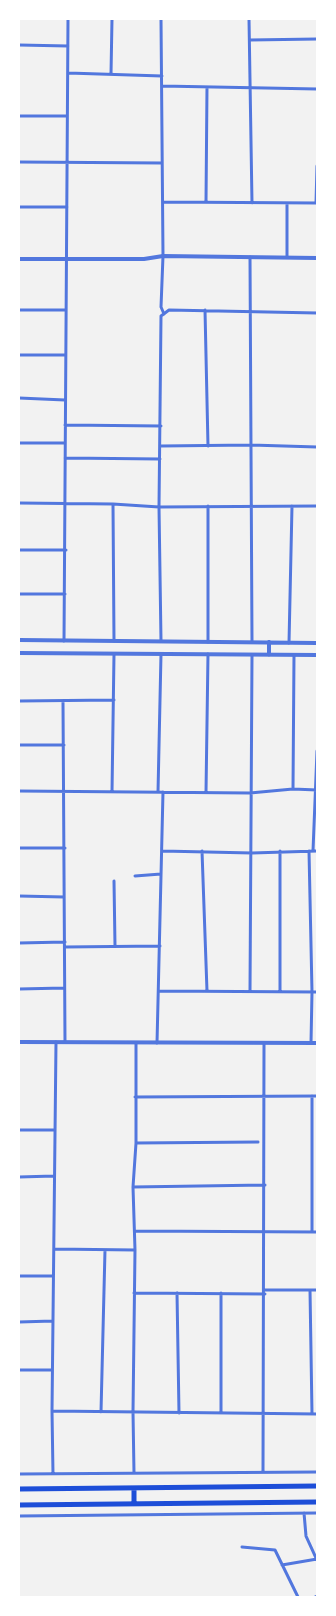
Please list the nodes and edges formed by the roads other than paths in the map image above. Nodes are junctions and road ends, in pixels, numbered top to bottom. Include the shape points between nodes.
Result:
1 (68, 19) edge
2 (112, 19) edge
3 (161, 19) edge
4 (249, 19) edge
5 (317, 39) edge
6 (250, 40) junction
7 (19, 45) edge
8 (68, 46) junction
9 (68, 73) junction
10 (111, 74) junction
11 (162, 76) junction
12 (162, 86) junction
13 (207, 87) junction
14 (251, 89) junction
15 (317, 89) edge
16 (19, 116) edge
17 (67, 116) junction
18 (19, 162) edge
19 (67, 162) junction
20 (162, 163) junction
21 (317, 166) edge
22 (163, 202) junction
23 (206, 202) junction
24 (252, 203) junction
25 (287, 203) junction
26 (317, 203) edge
27 (19, 207) edge
28 (67, 207) junction
29 (163, 256) junction
30 (250, 257) junction
31 (287, 257) junction
32 (317, 258) edge
33 (19, 259) edge
34 (67, 259) junction
35 (19, 310) edge
36 (66, 310) junction
37 (205, 310) junction
38 (251, 312) junction
39 (317, 313) edge
40 (164, 314) junction
41 (19, 355) edge
42 (65, 355) junction
43 (19, 398) edge
44 (65, 400) junction
45 (65, 425) junction
46 (161, 426) junction
47 (19, 443) edge
48 (65, 443) junction
49 (251, 445) junction
50 (161, 446) junction
51 (208, 446) junction
52 (317, 447) edge
53 (65, 458) junction
54 (160, 459) junction
55 (19, 503) edge
56 (64, 503) junction
57 (113, 504) junction
58 (208, 506) junction
59 (251, 506) junction
60 (292, 506) junction
61 (317, 506) edge
62 (159, 507) junction
63 (19, 550) edge
64 (66, 550) junction
65 (19, 594) edge
66 (65, 594) junction
67 (19, 640) edge
68 (64, 641) junction
69 (114, 641) junction
70 (161, 641) junction
71 (208, 642) junction
72 (252, 642) junction
73 (269, 642) junction
74 (289, 642) junction
75 (317, 643) edge
76 (19, 653) edge
77 (114, 654) junction
78 (161, 654) junction
79 (208, 654) junction
80 (252, 655) junction
81 (269, 655) junction
82 (294, 655) junction
83 (317, 655) edge
84 (114, 700) junction
85 (19, 701) edge
86 (63, 702) junction
87 (19, 745) edge
88 (64, 746) junction
89 (317, 751) edge
90 (293, 789) junction
91 (316, 790) edge
92 (19, 791) edge
93 (65, 791) junction
94 (112, 792) junction
95 (158, 792) junction
96 (163, 792) junction
97 (206, 792) junction
98 (250, 792) junction
99 (316, 822) edge
100 (19, 848) edge
101 (65, 848) junction
102 (162, 851) junction
103 (202, 851) junction
104 (280, 851) junction
105 (308, 851) junction
106 (315, 851) edge
107 (252, 853) junction
108 (161, 874) junction
109 (134, 876) dead end
110 (114, 881) dead end
111 (19, 896) edge
112 (64, 897) junction
113 (65, 942) junction
114 (19, 943) edge
115 (115, 946) junction
116 (160, 946) junction
117 (64, 947) junction
118 (64, 988) junction
119 (19, 989) edge
120 (159, 991) junction
121 (207, 991) junction
122 (250, 991) junction
123 (280, 991) junction
124 (312, 992) junction
125 (317, 992) edge
126 (19, 1042) edge
127 (56, 1042) junction
128 (65, 1042) junction
129 (136, 1043) junction
130 (157, 1043) junction
131 (311, 1043) junction
132 (317, 1043) edge
133 (264, 1044) junction
134 (266, 1096) junction
135 (312, 1096) junction
136 (317, 1096) edge
137 (135, 1097) junction
138 (19, 1130) edge
139 (55, 1130) junction
140 (258, 1142) dead end
141 (136, 1143) junction
142 (19, 1176) edge
143 (54, 1176) junction
144 (265, 1185) junction
145 (133, 1187) junction
146 (265, 1230) junction
147 (135, 1231) junction
148 (312, 1232) junction
149 (317, 1232) edge
150 (54, 1249) junction
151 (105, 1250) junction
152 (135, 1250) junction
153 (19, 1276) edge
154 (53, 1276) junction
155 (310, 1290) junction
156 (317, 1290) edge
157 (265, 1292) junction
158 (134, 1293) junction
159 (177, 1293) junction
160 (221, 1293) junction
161 (53, 1321) junction
162 (19, 1322) edge
163 (19, 1370) edge
164 (52, 1370) junction
165 (52, 1411) junction
166 (101, 1412) junction
167 (132, 1412) junction
168 (179, 1413) junction
169 (221, 1413) junction
170 (264, 1414) junction
171 (312, 1414) junction
172 (317, 1414) edge
173 (263, 1472) junction
174 (317, 1472) edge
175 (134, 1473) junction
176 (19, 1474) edge
177 (53, 1474) junction
178 (317, 1486) edge
179 (134, 1488) junction
180 (19, 1489) edge
181 (317, 1502) edge
182 (134, 1503) junction
183 (19, 1505) edge
184 (304, 1513) junction
185 (317, 1513) edge
186 (19, 1516) edge
187 (242, 1548) dead end
188 (317, 1560) edge
189 (282, 1565) junction
190 (298, 1597) edge

1 - 8 street
2 - 10 street
3 - 11 street
4 - 6 street
5 - 6 street
6 - 14 street
7 - 8 street
8 - 9 street
9 - 10 street
9 - 17 street
10 - 11 street
11 - 12 street
12 - 13 street
12 - 20 street
13 - 14 street
13 - 23 street
14 - 15 street
14 - 24 street
16 - 17 street
17 - 19 street
18 - 19 street
19 - 20 street
19 - 28 street
20 - 22 street
21 - 26 street
22 - 23 street
22 - 29 street
23 - 24 street
24 - 25 street
25 - 26 street
25 - 31 street
27 - 28 street
28 - 34 street
29 - 30 street
29 - 34 street via 144,259
29 - 40 street via 161,307
30 - 31 street
30 - 38 street
31 - 32 street
33 - 34 street
34 - 36 street
35 - 36 street
36 - 42 street
37 - 38 street
37 - 40 street via 170,310
37 - 51 street
38 - 39 street
38 - 49 street
40 - 46 street via 161,316
41 - 42 street
42 - 44 street
43 - 44 street
44 - 45 street
45 - 46 street
45 - 48 street
46 - 50 street
47 - 48 street
48 - 53 street
49 - 51 street
49 - 52 street
49 - 59 street
50 - 51 street
50 - 54 street
53 - 54 street
53 - 56 street
54 - 62 street
55 - 56 street
56 - 57 street
56 - 64 street
57 - 62 street
57 - 69 street
58 - 59 street
58 - 62 street
58 - 71 street
59 - 60 street
59 - 72 street
60 - 61 street
60 - 74 street
62 - 70 street
63 - 64 street
64 - 66 street
65 - 66 street
66 - 68 street
67 - 68 street
68 - 69 street
69 - 70 street
70 - 71 street
71 - 72 street
72 - 73 street
73 - 74 street
73 - 81 street
74 - 75 street
76 - 77 street
77 - 78 street
77 - 84 street
78 - 79 street
78 - 95 street
79 - 80 street
79 - 97 street
80 - 81 street
80 - 98 street
81 - 82 street
82 - 83 street
82 - 90 street
84 - 86 street
84 - 94 street
85 - 86 street
86 - 88 street
87 - 88 street
88 - 93 street
89 - 91 street
90 - 91 street
90 - 98 street
91 - 99 street
92 - 93 street
93 - 94 street
93 - 101 street
94 - 95 street
95 - 96 street
96 - 97 street
96 - 102 street
97 - 98 street
98 - 107 street
99 - 106 street
100 - 101 street
101 - 112 street
102 - 103 street
102 - 108 street
103 - 107 street
103 - 121 street
104 - 105 street
104 - 107 street
104 - 123 street
105 - 106 street
105 - 124 street
107 - 122 street
108 - 109 street
108 - 116 street
110 - 115 street
111 - 112 street
112 - 113 street
113 - 114 street
113 - 117 street
115 - 116 street
115 - 117 street
116 - 120 street
117 - 118 street
118 - 119 street
118 - 128 street
120 - 121 street
120 - 130 street
121 - 122 street
122 - 123 street
123 - 124 street
124 - 125 street
124 - 131 street
126 - 127 street
127 - 128 street
127 - 139 street
128 - 129 street
129 - 130 street
129 - 137 street
130 - 133 street
131 - 132 street
131 - 133 street
133 - 134 street
134 - 135 street
134 - 137 street
134 - 144 street
135 - 136 street
135 - 148 street
137 - 141 street
138 - 139 street
139 - 143 street
140 - 141 street
141 - 145 street
142 - 143 street
143 - 150 street
144 - 145 street
144 - 146 street
145 - 147 street
146 - 147 street
146 - 148 street
146 - 157 street
147 - 152 street
148 - 149 street
150 - 151 street
150 - 154 street
151 - 152 street
151 - 166 street
152 - 158 street
153 - 154 street
154 - 161 street
155 - 156 street
155 - 157 street
155 - 171 street
157 - 160 street
157 - 170 street
158 - 159 street
158 - 167 street
159 - 160 street
159 - 168 street
160 - 169 street
161 - 162 street
161 - 164 street
163 - 164 street
164 - 165 street
165 - 166 street
165 - 177 street
166 - 167 street
167 - 168 street
167 - 175 street
168 - 169 street
169 - 170 street
170 - 171 street
170 - 173 street
171 - 172 street
173 - 174 street
173 - 175 street
175 - 177 street
176 - 177 street
178 - 179 highway
179 - 180 highway
179 - 182 highway
181 - 182 highway
182 - 183 highway
184 - 185 street
184 - 186 street
184 - 188 street via 306,1536
187 - 189 street via 275,1550
188 - 189 street
189 - 190 street

